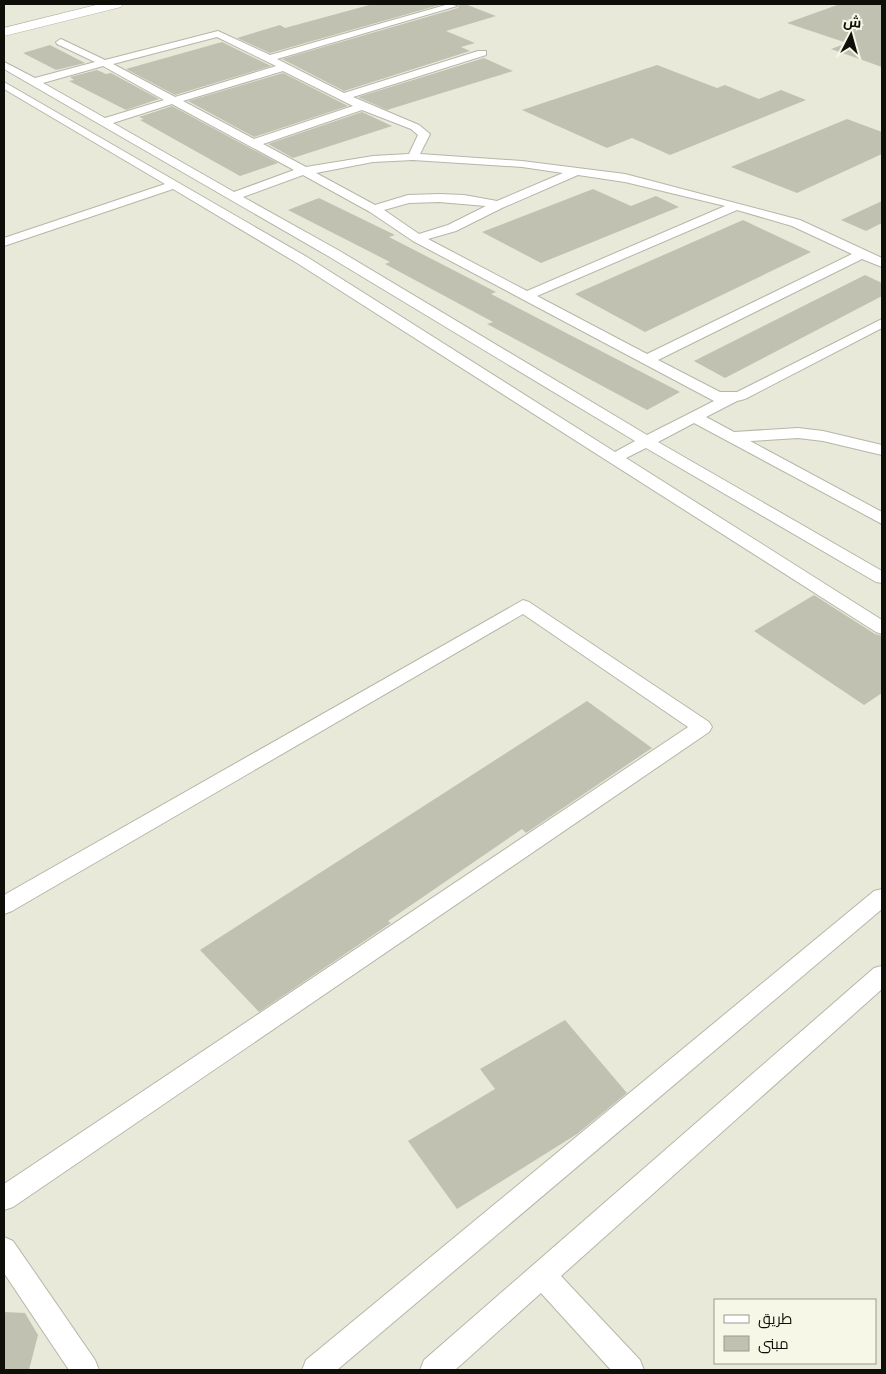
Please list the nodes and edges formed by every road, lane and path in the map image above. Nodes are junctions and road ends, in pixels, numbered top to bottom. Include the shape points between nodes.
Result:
1 (71, 4) edge
2 (116, 4) edge
3 (452, 6) dead end
4 (4, 20) edge
5 (4, 32) edge
6 (61, 42) dead end
7 (482, 54) dead end
8 (270, 58) junction
9 (104, 63) junction
10 (4, 65) edge
11 (284, 67) junction
12 (33, 82) junction
13 (4, 85) edge
14 (343, 96) junction
15 (172, 101) junction
16 (362, 106) junction
17 (103, 122) junction
18 (252, 144) junction
19 (413, 157) junction
20 (304, 171) junction
21 (576, 172) junction
22 (169, 182) junction
23 (233, 196) junction
24 (498, 205) junction
25 (736, 206) junction
26 (374, 208) junction
27 (4, 233) edge
28 (417, 238) junction
29 (4, 242) edge
30 (862, 254) junction
31 (882, 263) edge
32 (529, 295) junction
33 (880, 327) edge
34 (646, 360) junction
35 (731, 398) junction
36 (695, 417) junction
37 (732, 438) junction
38 (647, 442) junction
39 (882, 450) edge
40 (613, 459) junction
41 (882, 519) edge
42 (882, 578) edge
43 (882, 628) edge
44 (882, 897) edge
45 (4, 905) edge
46 (882, 975) edge
47 (4, 1198) edge
48 (4, 1250) edge
49 (542, 1275) junction
50 (85, 1370) edge
51 (316, 1370) edge
52 (434, 1370) edge
53 (630, 1370) edge

1 - 4 street
2 - 5 street
3 - 8 street
6 - 9 street
7 - 14 street
8 - 9 street via 218,34
8 - 11 street
9 - 12 street
9 - 15 street
10 - 12 street
11 - 14 street
11 - 15 street
12 - 17 street
13 - 22 street
14 - 16 street
15 - 17 street
15 - 18 street
16 - 18 street
16 - 19 street via 415,127 424,134
17 - 23 street
18 - 20 street
19 - 20 street via 373,159
19 - 21 street via 522,164
20 - 23 street
20 - 26 street
21 - 24 street
21 - 25 street via 625,178
22 - 27 street
22 - 29 street
22 - 40 street via 302,260
23 - 38 street
24 - 26 street via 439,198 408,199
24 - 28 street via 452,228
25 - 30 street via 796,223
25 - 32 street
26 - 28 street
28 - 32 street
30 - 31 street
30 - 34 street
32 - 34 street
33 - 35 street
34 - 35 street via 711,395
35 - 36 street
36 - 37 street
36 - 38 street
37 - 39 street via 798,434 823,436
37 - 41 street
38 - 40 street
38 - 42 street
40 - 43 street
44 - 51 street
45 - 47 street via 524,606 702,727
46 - 49 street
48 - 50 street
49 - 52 street
49 - 53 street

